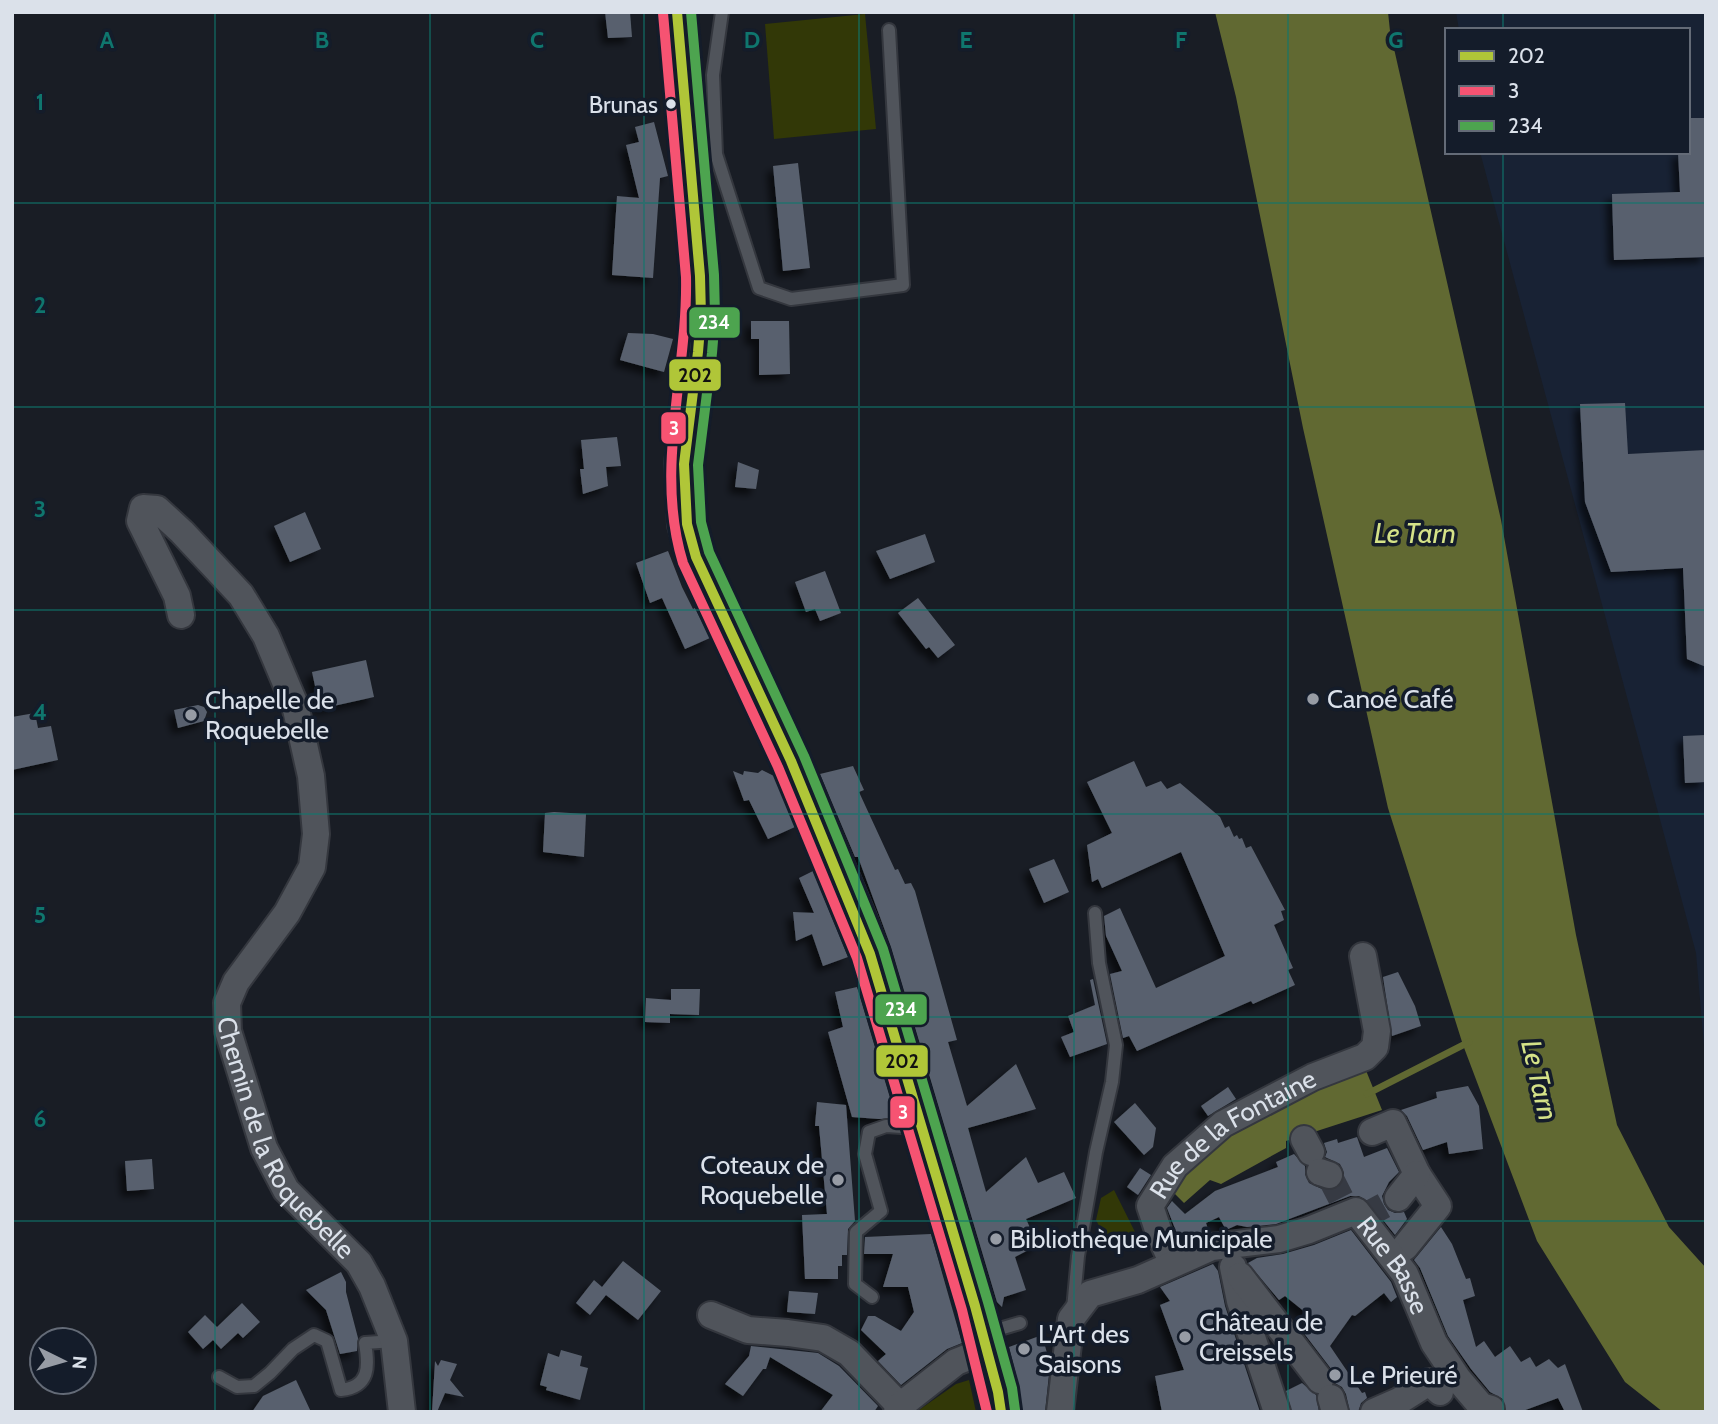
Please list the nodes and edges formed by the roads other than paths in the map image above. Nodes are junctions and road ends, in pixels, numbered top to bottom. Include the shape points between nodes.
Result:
1 (677, 12) edge
2 (722, 12) edge
3 (889, 30) dead end
4 (698, 75) junction
5 (181, 615) dead end
6 (1095, 913) dead end
7 (1363, 956) dead end
8 (922, 1129) junction
9 (1372, 1132) dead end
10 (1417, 1174) junction
11 (1398, 1198) tunnel mouth
12 (1399, 1255) junction
13 (1173, 1264) junction
14 (872, 1297) dead end
15 (711, 1315) dead end
16 (1071, 1320) junction
17 (1020, 1323) dead end
18 (394, 1341) junction
19 (984, 1342) junction
20 (219, 1377) dead end
21 (1443, 1385) junction
22 (1329, 1397) edge
23 (898, 1409) edge
24 (1490, 1409) dead end
25 (1275, 1411) edge
26 (402, 1412) edge
27 (1001, 1412) edge
28 (1060, 1412) edge
29 (1374, 1412) edge

1 - 4 main road
2 - 4 lane
3 - 4 lane via 903,285 791,299 759,288 716,154
4 - 8 main road via 701,316 684,464 687,524 696,557 859,921
5 - 18 street, Chemin de la Roquebelle via 177,596 140,521 143,508 157,509 241,595 266,636 295,705 311,776 316,834 312,867 287,913 236,982 227,1003 228,1031 264,1149 286,1190 359,1263
6 - 16 lane via 1099,963 1116,1045
7 - 13 street, Rue de la Fontaine via 1377,1031 1375,1046 1366,1057 1314,1077 1223,1124 1175,1166 1150,1206
8 - 14 lane via 886,1126 869,1132 865,1154 881,1211 856,1232 855,1284
8 - 19 main road
9 - 10 street via 1392,1123
10 - 11 street
10 - 12 street via 1438,1206
12 - 13 street, Rue Basse via 1356,1211 1279,1239 1212,1247
12 - 21 street, Rue Basse via 1434,1343
13 - 16 street via 1090,1294
15 - 23 street via 748,1330 823,1338 849,1353
16 - 28 street
17 - 19 lane
18 - 20 lane via 365,1343 368,1364 354,1389 341,1390 327,1341 314,1335 254,1386 237,1387
18 - 26 street, Chemin de la Roquebelle
19 - 23 street
19 - 27 main road
21 - 24 street, Rue Basse
21 - 29 street
22 - 25 street via 1233,1267

